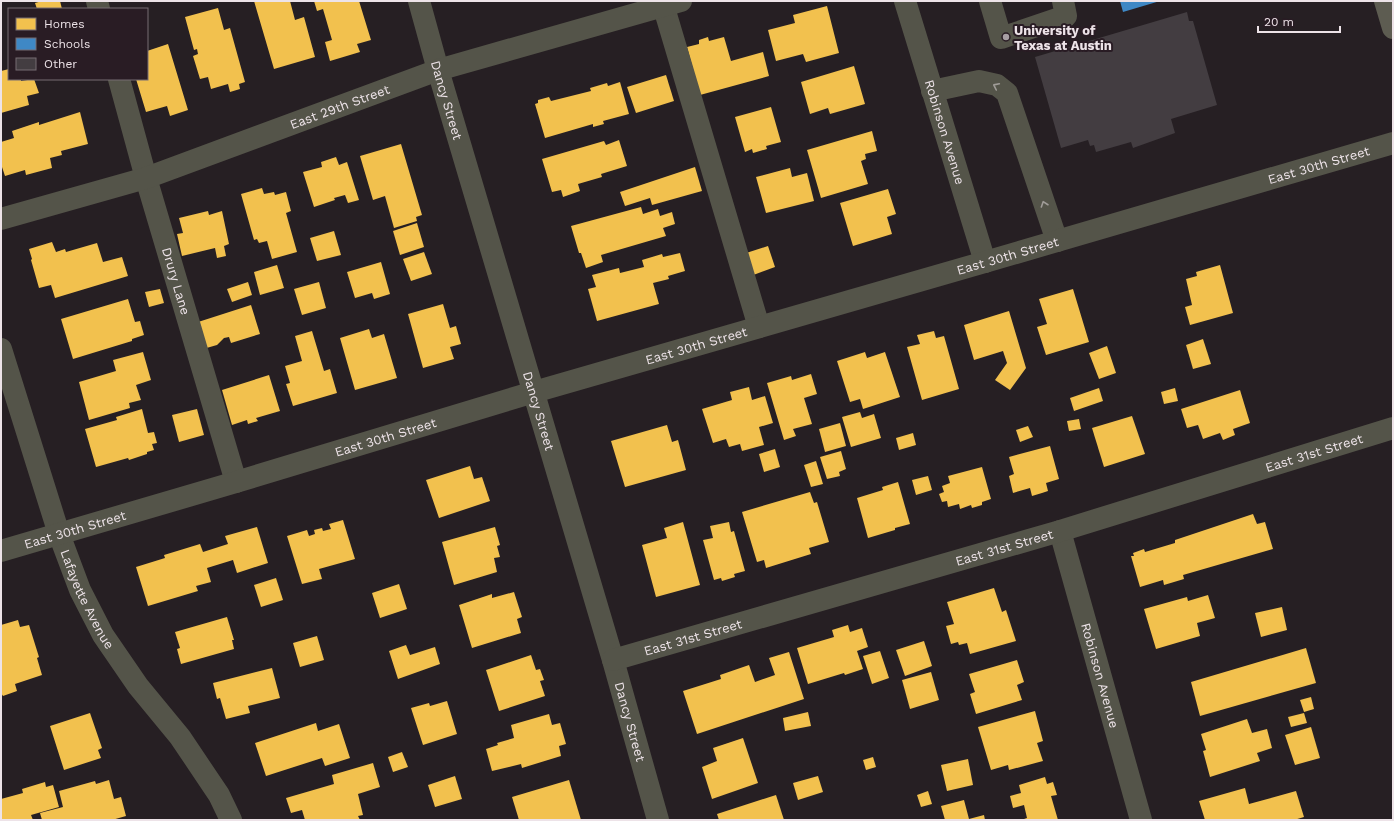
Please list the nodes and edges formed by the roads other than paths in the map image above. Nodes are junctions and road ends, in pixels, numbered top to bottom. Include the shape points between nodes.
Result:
1 (419, 1) edge
2 (990, 1) edge
3 (1063, 1) edge
4 (1385, 1) edge
5 (908, 2) edge
6 (669, 3) edge
7 (1393, 28) edge
8 (438, 70) junction
9 (119, 80) edge
10 (932, 91) junction
11 (1393, 142) edge
12 (146, 178) junction
13 (1, 218) edge
14 (1057, 241) junction
15 (985, 262) junction
16 (759, 327) junction
17 (1, 349) edge
18 (534, 392) junction
19 (1393, 428) edge
20 (236, 482) junction
21 (1060, 531) junction
22 (59, 534) junction
23 (1, 550) edge
24 (613, 660) junction
25 (231, 820) edge
26 (658, 820) edge
27 (1141, 820) edge

1 - 8 street, Dancy Street
2 - 3 street via 1001,38 1066,16
4 - 7 main road
5 - 10 street, Robinson Avenue
6 - 8 street, East 29th Street
6 - 16 street
8 - 12 street, East 29th Street
8 - 18 street, Dancy Street
9 - 12 street, Drury Lane
14 -> 10 street via 1007,94 998,85 979,81
10 - 15 street, Robinson Avenue
11 - 14 street, East 30th Street
12 - 13 street, East 29th Street
12 - 20 street, Drury Lane
14 - 15 street, East 30th Street
15 - 16 street, East 30th Street
16 - 18 street, East 30th Street
17 - 22 street, Lafayette Avenue
18 - 20 street, East 30th Street
18 - 24 street, Dancy Street
19 - 21 street, East 31st Street
20 - 22 street, East 30th Street
21 - 24 street, East 31st Street
21 - 27 street, Robinson Avenue
22 - 23 street, East 30th Street
22 - 25 street, Lafayette Avenue via 80,590 103,635 138,686 180,737 218,795
24 - 26 street, Dancy Street

